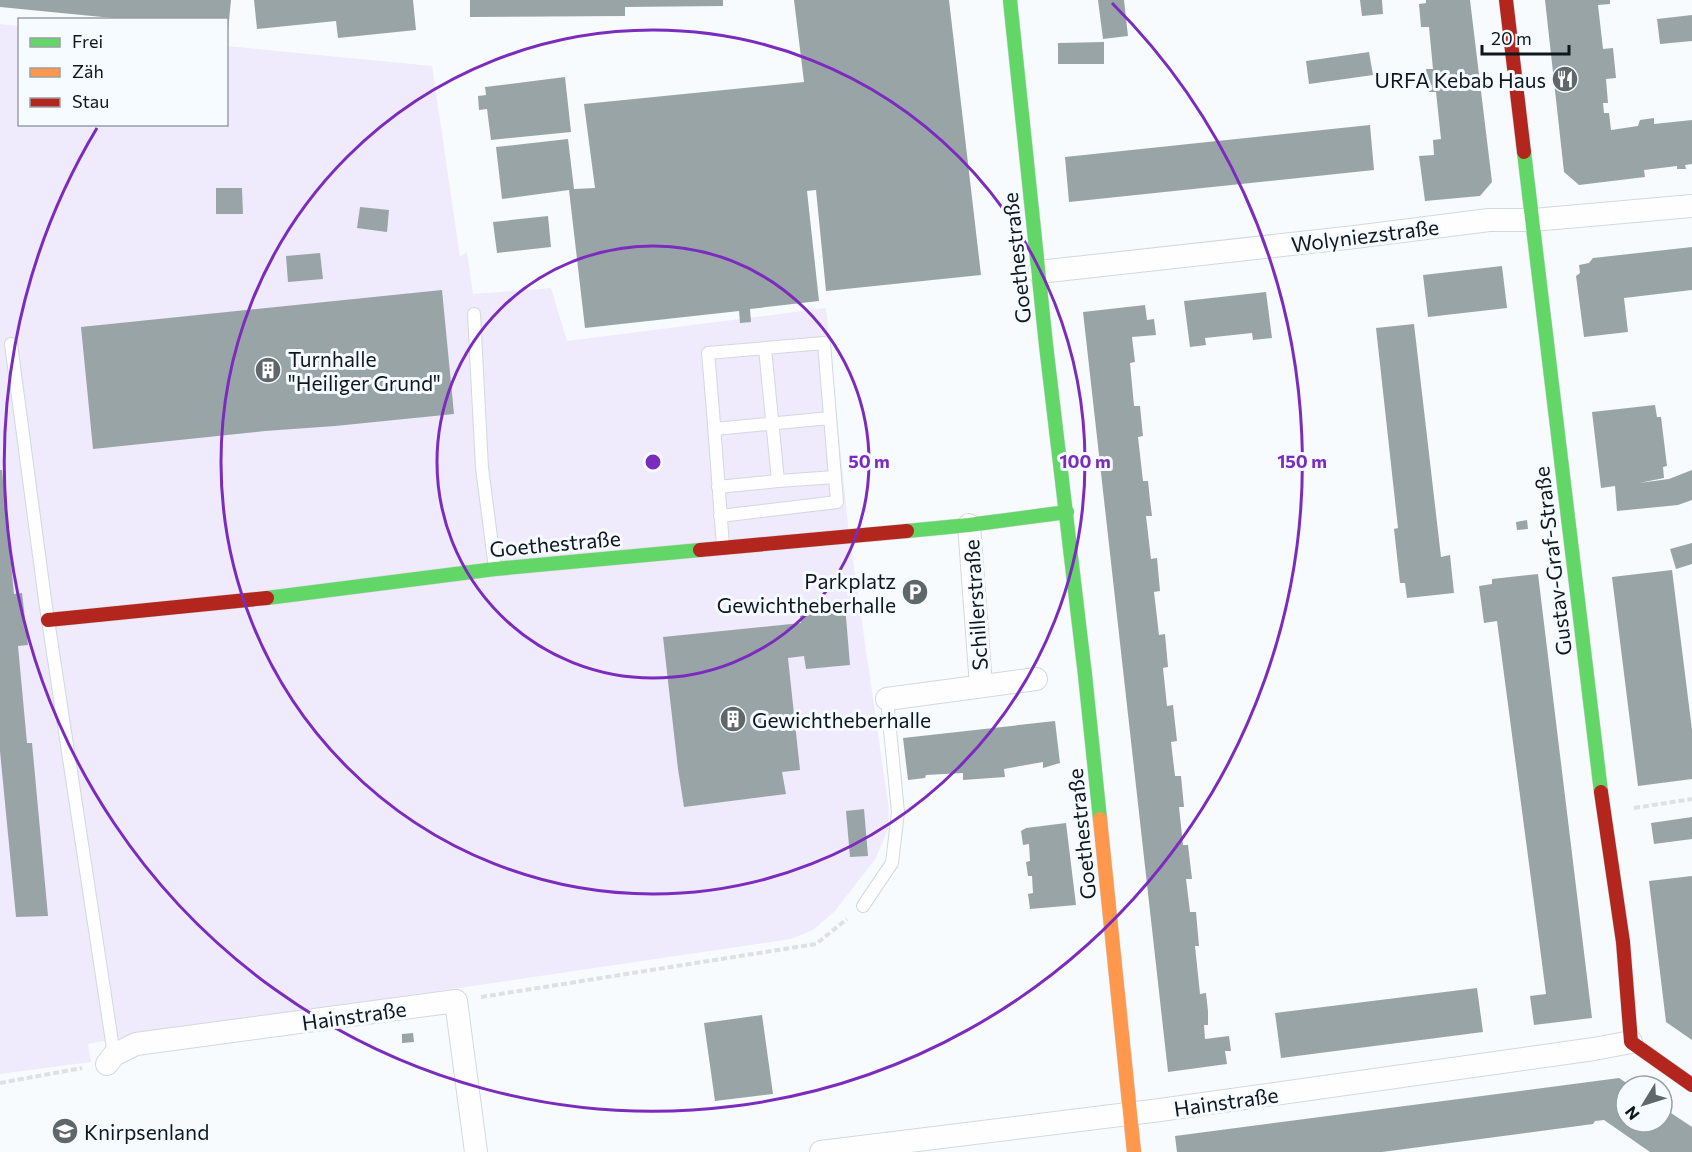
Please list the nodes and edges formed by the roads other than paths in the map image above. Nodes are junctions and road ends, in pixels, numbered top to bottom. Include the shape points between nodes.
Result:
1 (1010, 0) edge
2 (1506, 0) edge
3 (1692, 206) edge
4 (1533, 220) junction
5 (1039, 272) junction
6 (474, 314) dead end
7 (11, 344) dead end
8 (765, 348) junction
9 (830, 418) junction
10 (772, 423) junction
11 (715, 429) junction
12 (835, 477) junction
13 (778, 481) junction
14 (718, 487) junction
15 (1066, 513) junction
16 (720, 516) junction
17 (969, 525) junction
18 (723, 549) junction
19 (495, 569) junction
20 (48, 620) junction
21 (1036, 679) dead end
22 (981, 686) junction
23 (887, 699) joint
24 (863, 906) road end
25 (1631, 1042) junction
26 (110, 1060) joint
27 (1692, 1085) edge
28 (1130, 1114) junction
29 (476, 1152) edge
30 (820, 1152) edge
31 (1134, 1152) edge

1 - 5 street, Goethestraße
2 - 4 street, Gustav-Graf-Straße
3 - 4 street, Wolyniezstraße
4 - 5 street, Wolyniezstraße via 1489,220
4 - 25 street, Gustav-Graf-Straße via 1623,942
5 - 15 street, Goethestraße
6 - 19 lane via 482,468
7 - 20 lane
8 - 9 lane via 824,343
8 - 10 lane
8 - 11 lane via 708,353
9 - 10 lane
9 - 12 lane
10 - 11 lane
10 - 13 lane
11 - 14 lane
12 - 13 lane
12 - 16 lane via 837,502
13 - 14 lane
14 - 16 lane
15 - 17 street, Goethestraße
15 - 28 street, Goethestraße
16 - 18 lane
17 - 18 street, Goethestraße
17 - 22 street, Schillerstraße
18 - 19 street, Goethestraße
19 - 20 street, Goethestraße
20 - 26 lane
21 - 22 street, Schillerstraße
22 - 23 street, Schillerstraße
23 - 24 lane via 897,822 892,863
25 - 27 street
25 - 28 street, Hainstraße
26 - 29 street, Hainstraße via 136,1044 456,1001
28 - 30 street, Hainstraße
28 - 31 street, Goethestraße

